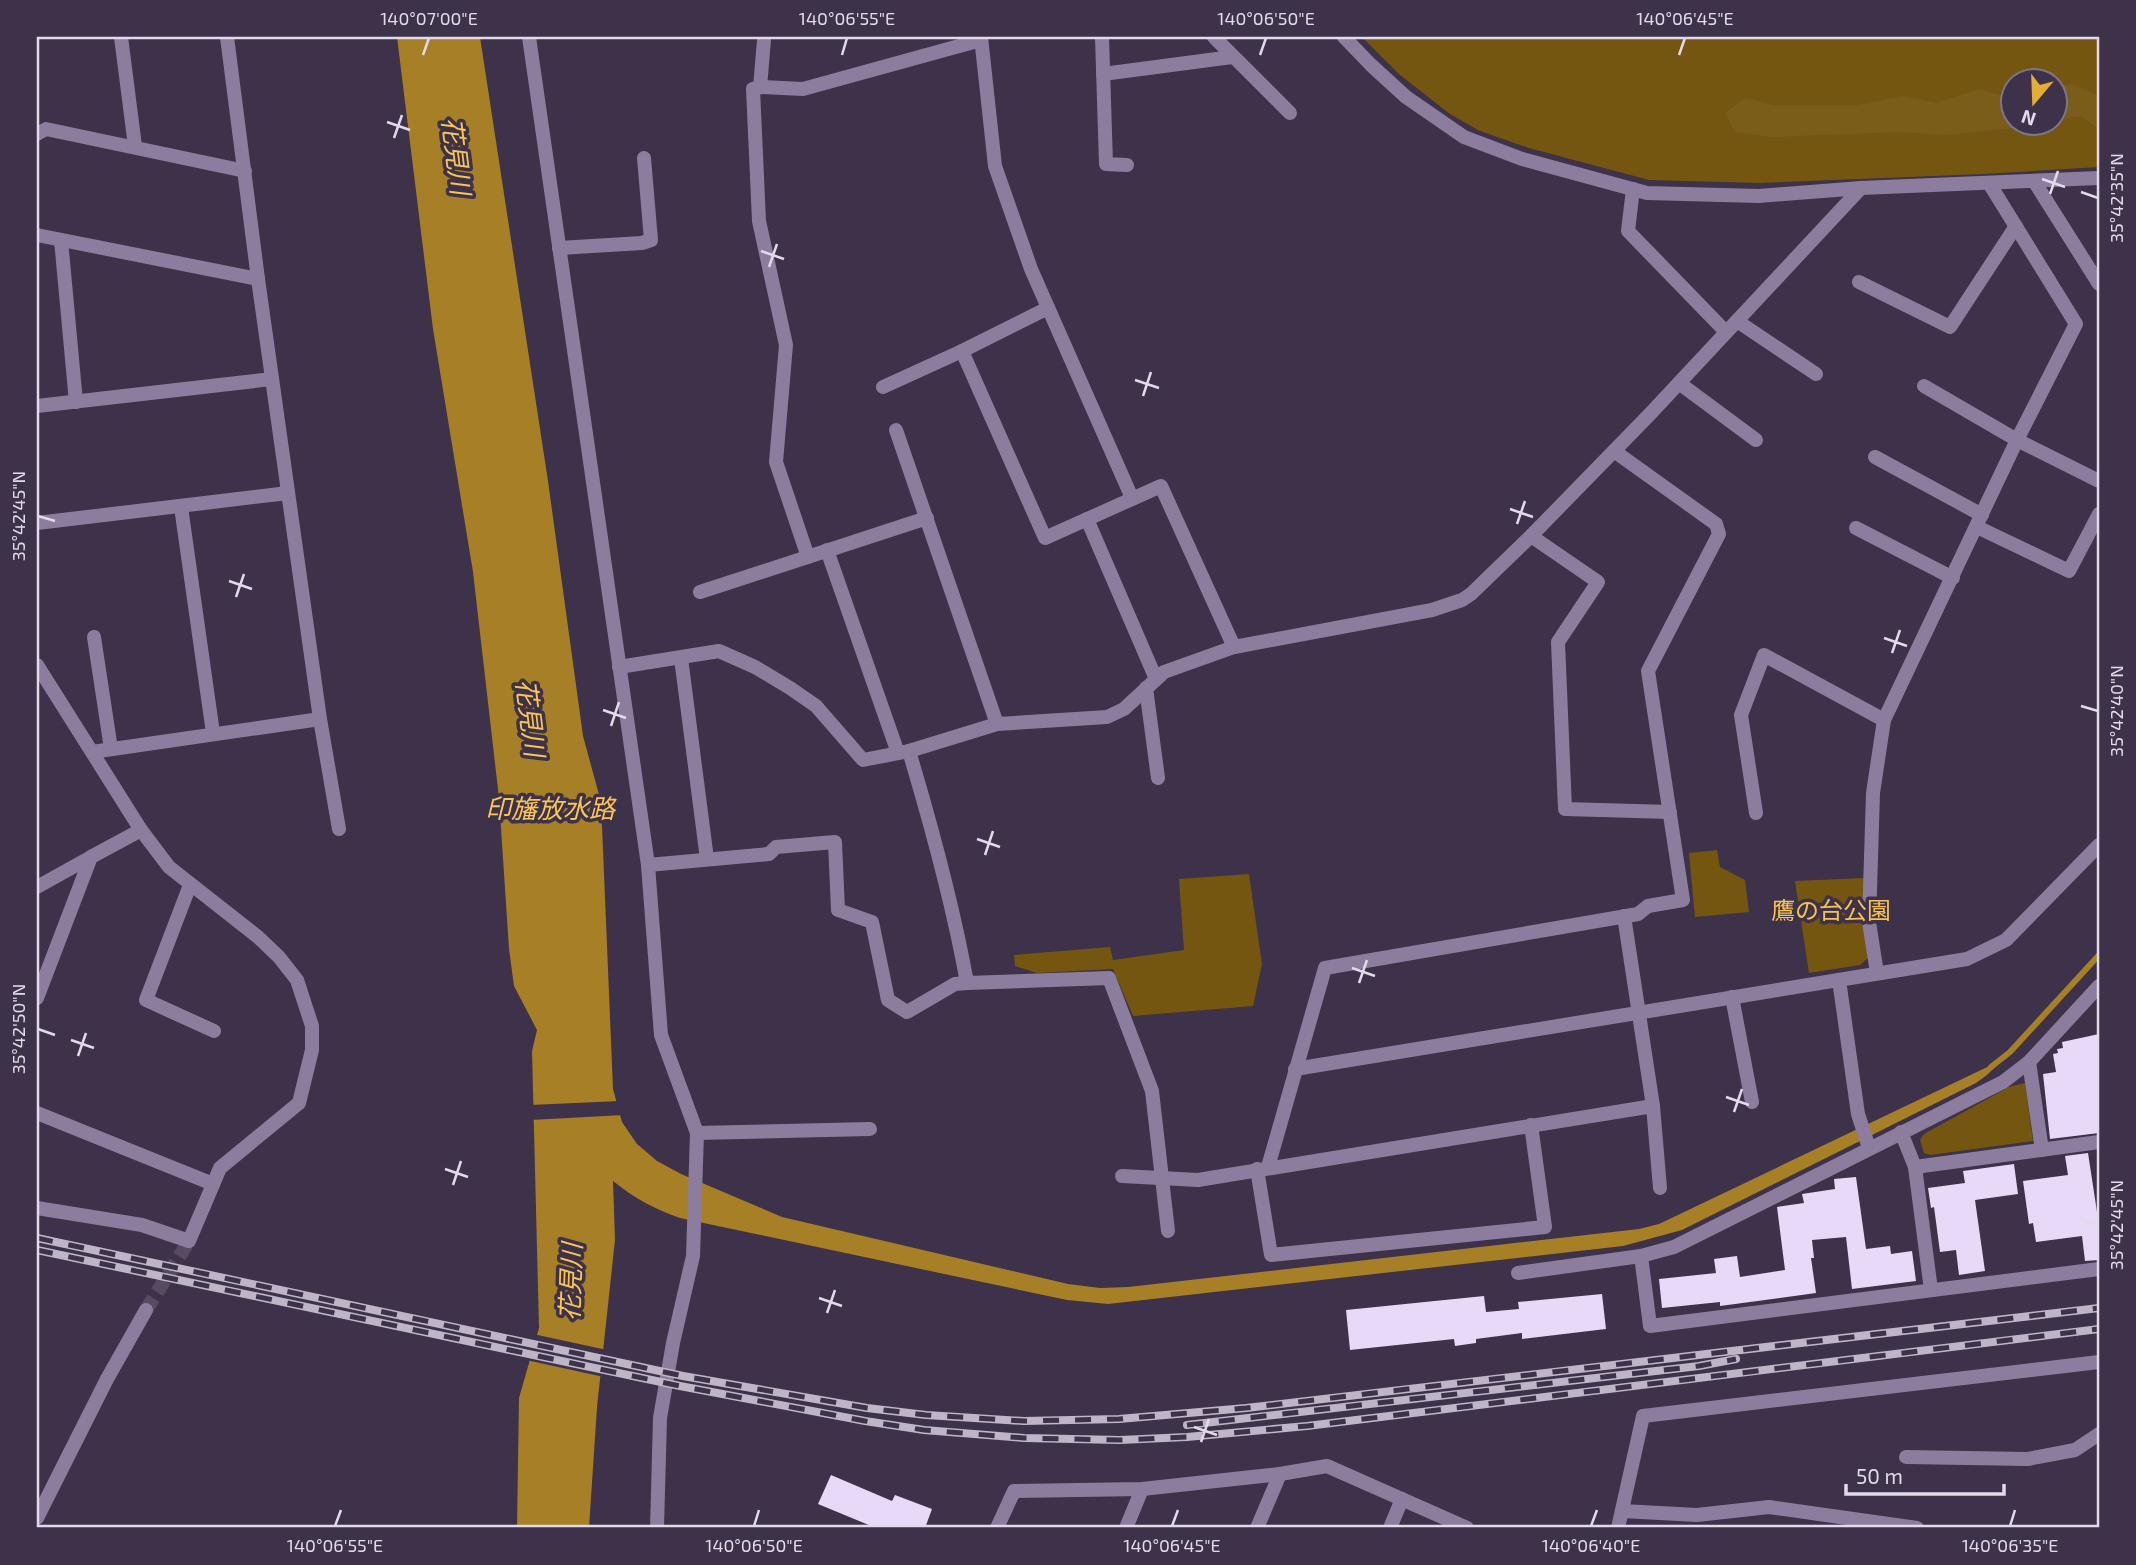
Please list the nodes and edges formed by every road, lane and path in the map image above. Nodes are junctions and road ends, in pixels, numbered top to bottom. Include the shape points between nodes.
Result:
1 (121, 37) edge
2 (227, 37) edge
3 (529, 37) edge
4 (1102, 37) edge
5 (1214, 37) edge
6 (1345, 37) edge
7 (981, 39) edge
8 (765, 40) dead end
9 (1232, 57) junction
10 (1103, 74) junction
11 (760, 87) junction
12 (1290, 113) dead end
13 (37, 134) edge
14 (135, 146) junction
15 (644, 158) dead end
16 (1127, 164) dead end
17 (245, 171) junction
18 (2099, 178) edge
19 (2034, 181) junction
20 (1989, 183) junction
21 (1861, 188) junction
22 (1633, 189) junction
23 (2016, 226) junction
24 (37, 235) edge
25 (61, 240) junction
26 (559, 248) junction
27 (258, 279) junction
28 (1859, 282) dead end
29 (2099, 284) edge
30 (1048, 308) junction
31 (1737, 321) junction
32 (1726, 332) junction
33 (962, 351) junction
34 (1816, 374) dead end
35 (272, 379) junction
36 (1679, 383) junction
37 (1924, 386) dead end
38 (883, 387) dead end
39 (76, 402) junction
40 (37, 406) edge
41 (896, 430) dead end
42 (1756, 440) dead end
43 (2017, 440) junction
44 (1615, 452) junction
45 (1875, 457) dead end
46 (2099, 481) edge
47 (288, 493) junction
48 (1132, 498) junction
49 (181, 507) junction
50 (2099, 514) edge
51 (927, 518) junction
52 (1087, 519) junction
53 (1980, 521) junction
54 (37, 523) edge
55 (1856, 528) dead end
56 (1531, 536) junction
57 (827, 550) junction
58 (808, 557) junction
59 (1953, 578) junction
60 (700, 592) dead end
61 (94, 637) dead end
62 (1234, 647) junction
63 (681, 658) junction
64 (37, 665) edge
65 (619, 667) junction
66 (1151, 684) junction
67 (320, 719) junction
68 (1884, 720) junction
69 (998, 724) junction
70 (213, 733) junction
71 (111, 749) junction
72 (92, 752) junction
73 (904, 752) junction
74 (1158, 778) dead end
75 (1670, 811) junction
76 (1756, 813) dead end
77 (340, 829) dead end
78 (141, 830) junction
79 (2099, 845) edge
80 (91, 857) junction
81 (707, 859) junction
82 (648, 865) junction
83 (190, 885) junction
84 (37, 887) edge
85 (1624, 916) junction
86 (1877, 973) junction
87 (1839, 980) junction
88 (967, 983) junction
89 (2099, 986) edge
90 (37, 998) edge
91 (1732, 998) junction
92 (1637, 1013) junction
93 (214, 1031) dead end
94 (2029, 1062) junction
95 (1295, 1069) junction
96 (1752, 1102) dead end
97 (1653, 1105) junction
98 (37, 1113) edge
99 (1531, 1125) junction
100 (870, 1129) dead end
101 (1901, 1132) junction
102 (697, 1133) junction
103 (2099, 1142) edge
104 (1867, 1144) junction
105 (2042, 1150) junction
106 (1915, 1167) junction
107 (1263, 1168) junction
108 (1122, 1176) dead end
109 (1161, 1178) junction
110 (213, 1184) junction
111 (1660, 1188) dead end
112 (37, 1208) edge
113 (1167, 1231) dead end
114 (1641, 1256) junction
115 (2099, 1269) edge
116 (1518, 1273) dead end
117 (1931, 1290) junction
118 (146, 1310) tunnel mouth
119 (2099, 1362) edge
120 (2099, 1434) edge
121 (1906, 1457) dead end
122 (1280, 1474) junction
123 (1142, 1489) junction
124 (1402, 1500) junction
125 (1622, 1511) junction
126 (37, 1518) edge
127 (657, 1528) edge
128 (997, 1528) edge
129 (1126, 1528) edge
130 (1257, 1528) edge
131 (1390, 1528) edge
132 (1467, 1528) edge
133 (1618, 1528) edge
134 (1917, 1528) edge

1 - 14 street
2 - 17 street
3 - 26 street
4 - 10 street
5 - 9 street
6 - 22 street via 1406,97 1464,137 1522,159
7 - 11 street via 803,89
7 - 30 street via 995,166
8 - 11 street
9 - 10 street
9 - 12 street
10 - 16 street via 1106,164
11 - 58 street via 753,89 760,221 786,345 776,462
13 - 14 street via 46,129
14 - 17 street
15 - 26 street via 651,240
17 - 27 street
18 - 19 street
19 - 20 street
19 - 29 street
20 - 21 street
20 - 23 street
21 - 22 street via 1759,196
21 - 31 street
22 - 32 street via 1628,231
23 - 28 street via 1950,327
23 - 43 street via 2076,324
24 - 25 street
25 - 27 street
25 - 39 street
26 - 65 street
27 - 35 street
30 - 33 street
30 - 48 street
31 - 32 street
31 - 34 street
32 - 36 street
33 - 38 street
33 - 52 street via 1045,538
35 - 39 street
35 - 47 street
36 - 42 street
36 - 44 street
37 - 43 street
39 - 40 street
41 - 51 street
43 - 46 street
43 - 53 street
44 - 56 street
44 - 75 street via 1716,524 1719,534 1648,671
45 - 53 street
47 - 49 street
47 - 67 street
48 - 52 street
48 - 62 street via 1161,486
49 - 54 street
49 - 70 street
50 - 53 street via 2069,571
51 - 57 street
51 - 69 street
52 - 66 street
53 - 59 street
55 - 59 street
56 - 62 street via 1462,600 1432,610
56 - 75 street via 1598,582 1558,642 1565,809
57 - 58 street
57 - 73 street
58 - 60 street
59 - 68 street
61 - 71 street
62 - 66 street via 1164,672
63 - 65 street
63 - 73 street via 719,651 741,660 816,706 863,760
63 - 81 street
64 - 72 street
65 - 82 street
66 - 69 street via 1124,709 1107,717
66 - 74 street
67 - 70 street
67 - 77 street
68 - 76 street via 1764,655 1741,715
68 - 86 street via 1873,793 1869,922
69 - 73 street
70 - 71 street
71 - 72 street
72 - 78 street
73 - 88 street via 936,839
75 - 85 street via 1683,900
78 - 80 street
78 - 83 street via 169,867
79 - 86 street via 2006,940 1967,959
80 - 84 street
80 - 90 street
81 - 82 street
81 - 88 street via 835,842 838,910 872,922 888,1000 907,1012 955,984
82 - 102 street via 661,1035
83 - 93 street via 146,1000
83 - 110 street via 279,957 297,980 312,1026 312,1050 299,1102 220,1168
85 - 92 street
85 - 95 street via 1325,968
86 - 87 street
87 - 91 street
87 - 104 street via 1858,1114
88 - 109 street via 1109,978 1152,1091
89 - 94 street
91 - 92 street
91 - 96 street
92 - 95 street
92 - 97 street
94 - 101 street via 2003,1082
94 - 105 street
95 - 107 street
97 - 99 street
97 - 111 street
98 - 110 street
99 - 107 street
99 - 107 street via 1545,1227 1271,1255
100 - 102 street
101 - 104 street
101 - 106 street
102 - 127 street via 693,1256 660,1418
103 - 105 street
104 - 114 street via 1674,1247
105 - 106 street
106 - 117 street
107 - 109 street via 1198,1180
108 - 109 street
109 - 113 street
110 - 112 street via 189,1241 142,1225
114 - 116 street
114 - 117 street via 1650,1326
115 - 117 street
118 - 126 street
119 - 125 street via 1643,1416
120 - 121 street via 2075,1450 2028,1459
122 - 123 street
122 - 124 street via 1327,1466
122 - 130 street
123 - 128 street via 1014,1490
123 - 129 street
124 - 131 street
124 - 132 street
125 - 133 street
125 - 134 street via 1698,1515 1769,1507

